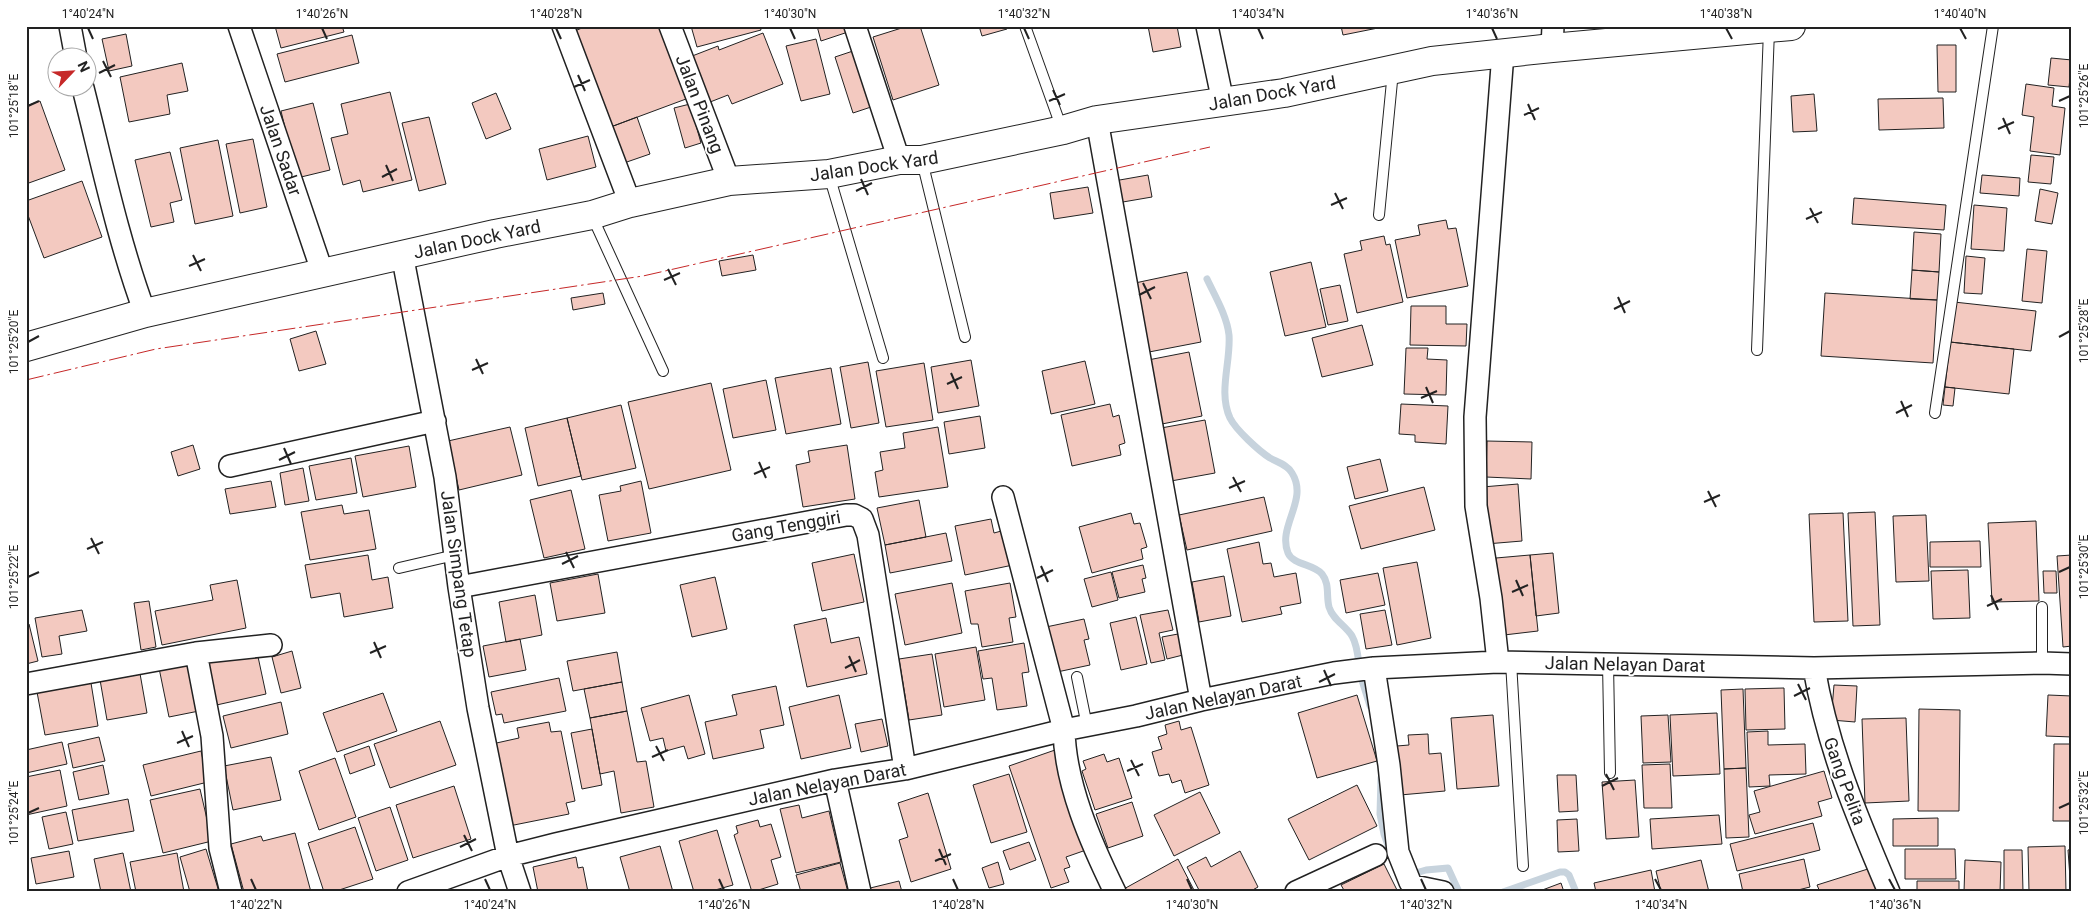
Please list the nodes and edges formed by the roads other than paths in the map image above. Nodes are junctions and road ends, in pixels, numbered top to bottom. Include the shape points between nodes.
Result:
1 (70, 26) edge
2 (239, 26) edge
3 (563, 26) edge
4 (670, 26) edge
5 (855, 26) edge
6 (1025, 26) edge
7 (1207, 26) edge
8 (1993, 26) edge
9 (1780, 28) edge
10 (1553, 37) edge
11 (74, 48) edge
12 (1503, 53) junction
13 (1393, 70) junction
14 (86, 98) edge
15 (1223, 102) junction
16 (1098, 120) junction
17 (1063, 130) junction
18 (910, 160) junction
19 (829, 174) junction
20 (729, 182) junction
21 (630, 203) junction
22 (1379, 215) dead end
23 (592, 216) junction
24 (402, 254) junction
25 (323, 274) junction
26 (145, 313) junction
27 (965, 337) dead end
28 (26, 347) edge
29 (1757, 350) dead end
30 (883, 358) dead end
31 (663, 371) dead end
32 (1935, 413) dead end
33 (435, 421) junction
34 (230, 466) dead end
35 (1003, 497) dead end
36 (455, 555) junction
37 (399, 568) dead end
38 (459, 587) junction
39 (2042, 606) dead end
40 (271, 645) dead end
41 (196, 653) junction
42 (1505, 662) junction
43 (1608, 663) junction
44 (2042, 663) junction
45 (2072, 664) edge
46 (1371, 668) junction
47 (1814, 668) junction
48 (1077, 677) dead end
49 (26, 684) edge
50 (1201, 700) junction
51 (1087, 726) junction
52 (1064, 730) junction
53 (905, 769) junction
54 (1610, 773) dead end
55 (835, 780) junction
56 (1376, 854) dead end
57 (508, 856) junction
58 (1523, 866) dead end
59 (1115, 891) edge
60 (231, 892) edge
61 (408, 892) edge
62 (520, 892) edge
63 (860, 892) edge
64 (1296, 892) edge
65 (1443, 892) edge
66 (1888, 892) edge

1 - 11 street
2 - 25 street, Jalan Sadar
3 - 21 street
4 - 20 street, Jalan Pinang
5 - 18 street
6 - 17 lane
7 - 15 street
8 - 32 lane
9 - 10 street, Jalan Dock Yard
9 - 29 lane
10 - 12 street, Jalan Dock Yard
12 - 13 street, Jalan Dock Yard
12 - 42 street via 1475,417 1475,458 1476,506
13 - 15 street, Jalan Dock Yard
13 - 22 lane
14 - 26 street via 135,287
15 - 16 street, Jalan Dock Yard
16 - 17 street, Jalan Dock Yard
16 - 50 street
17 - 18 street, Jalan Dock Yard
18 - 19 street, Jalan Dock Yard
18 - 27 lane
19 - 20 street, Jalan Dock Yard
19 - 30 lane
20 - 21 street, Jalan Dock Yard
21 - 23 street, Jalan Dock Yard
23 - 24 street, Jalan Dock Yard
23 - 31 lane
24 - 25 street, Jalan Dock Yard
24 - 33 street, Jalan Simpang Tetap
25 - 26 street, Jalan Dock Yard
26 - 28 street, Jalan Dock Yard
33 - 34 street
33 - 36 street, Jalan Simpang Tetap
35 - 52 street
36 - 37 lane
36 - 38 street, Jalan Simpang Tetap
38 - 53 street, Gang Tenggiri via 854,515 862,519 868,534
38 - 57 street, Jalan Simpang Tetap via 478,708
39 - 44 lane
40 - 41 street
41 - 49 street
41 - 60 street via 212,736 220,848
42 - 43 street, Jalan Nelayan Darat
42 - 46 street, Jalan Nelayan Darat
42 - 58 lane
43 - 47 street, Jalan Nelayan Darat
43 - 54 lane
44 - 45 street, Jalan Nelayan Darat
44 - 47 street, Jalan Nelayan Darat
46 - 50 street, Jalan Nelayan Darat
46 - 65 street via 1389,765 1398,852 1407,877 1414,886
47 - 66 street, Gang Pelita via 1832,749
48 - 51 lane
50 - 51 street, Jalan Nelayan Darat
51 - 52 street, Jalan Nelayan Darat
52 - 53 street, Jalan Nelayan Darat
52 - 59 street via 1064,755 1085,824
53 - 55 street, Jalan Nelayan Darat
55 - 57 street, Jalan Nelayan Darat
55 - 63 street
56 - 64 street
57 - 61 street, Jalan Nelayan Darat
57 - 62 street, Jalan Simpang Tetap

